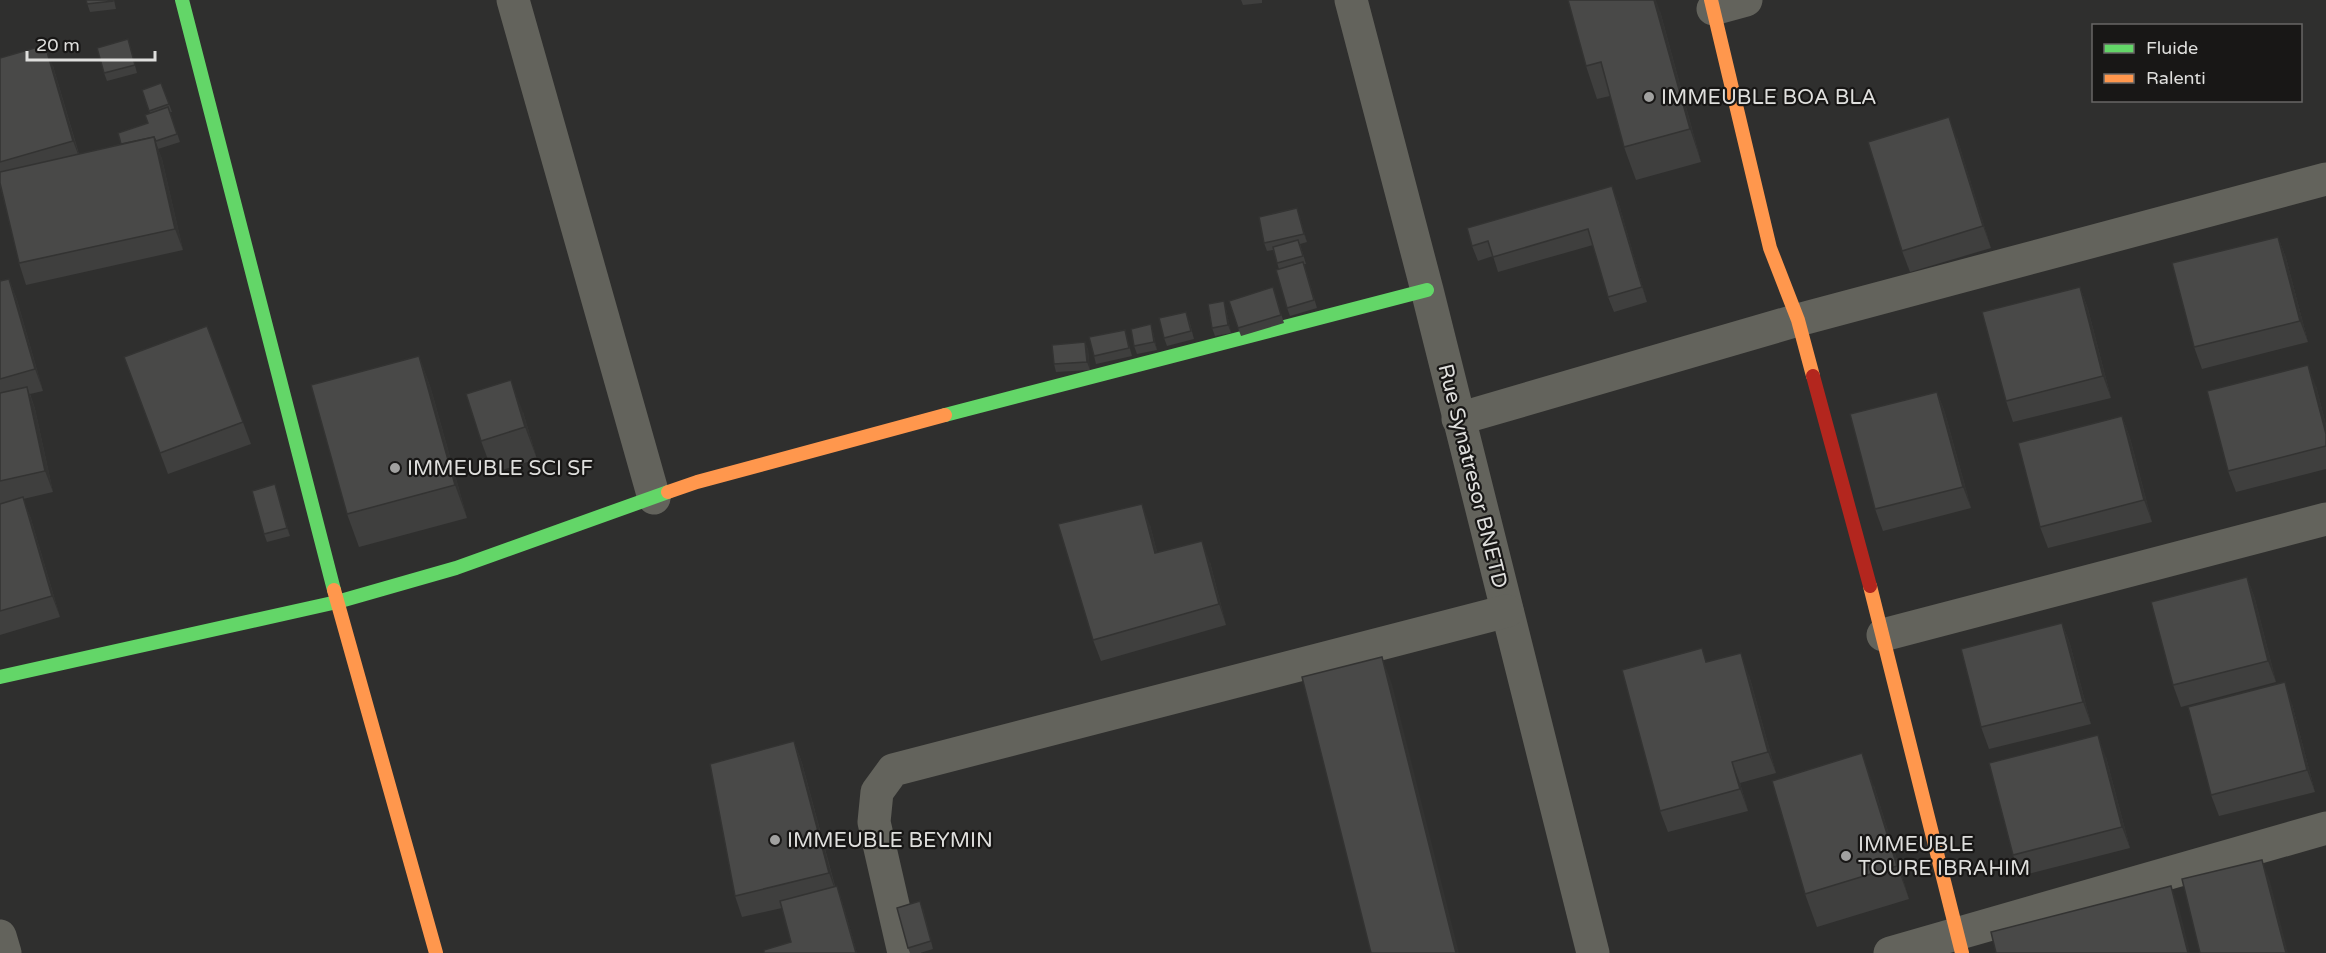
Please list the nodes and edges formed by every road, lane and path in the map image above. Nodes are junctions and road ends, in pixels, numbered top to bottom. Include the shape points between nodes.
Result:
1 (182, 0) edge
2 (513, 0) edge
3 (1351, 0) edge
4 (1746, 0) edge
5 (1712, 4) edge
6 (2326, 179) edge
7 (1427, 290) junction
8 (1798, 320) junction
9 (1458, 419) junction
10 (654, 498) junction
11 (2326, 519) edge
12 (337, 602) junction
13 (1507, 611) junction
14 (1883, 635) junction
15 (0, 677) edge
16 (2326, 828) edge
17 (0, 936) edge
18 (1959, 943) edge
19 (5, 953) edge
20 (436, 953) edge
21 (904, 953) edge
22 (1593, 953) edge
23 (1890, 953) edge

1 - 12 street
2 - 10 street
3 - 7 street, Rue Synatresor BNETD
4 - 5 street
5 - 8 street via 1770,248
6 - 8 street
7 - 9 street, Rue Synatresor BNETD
7 - 10 street via 1077,379 697,482
8 - 9 street
8 - 14 street
9 - 13 street, Rue Synatresor BNETD
10 - 12 street via 456,568
11 - 14 street
12 - 15 street
12 - 20 street
13 - 21 street via 893,770 877,792 874,822
13 - 22 street, Rue Synatresor BNETD
14 - 18 street
16 - 18 street
17 - 19 street
18 - 23 street

